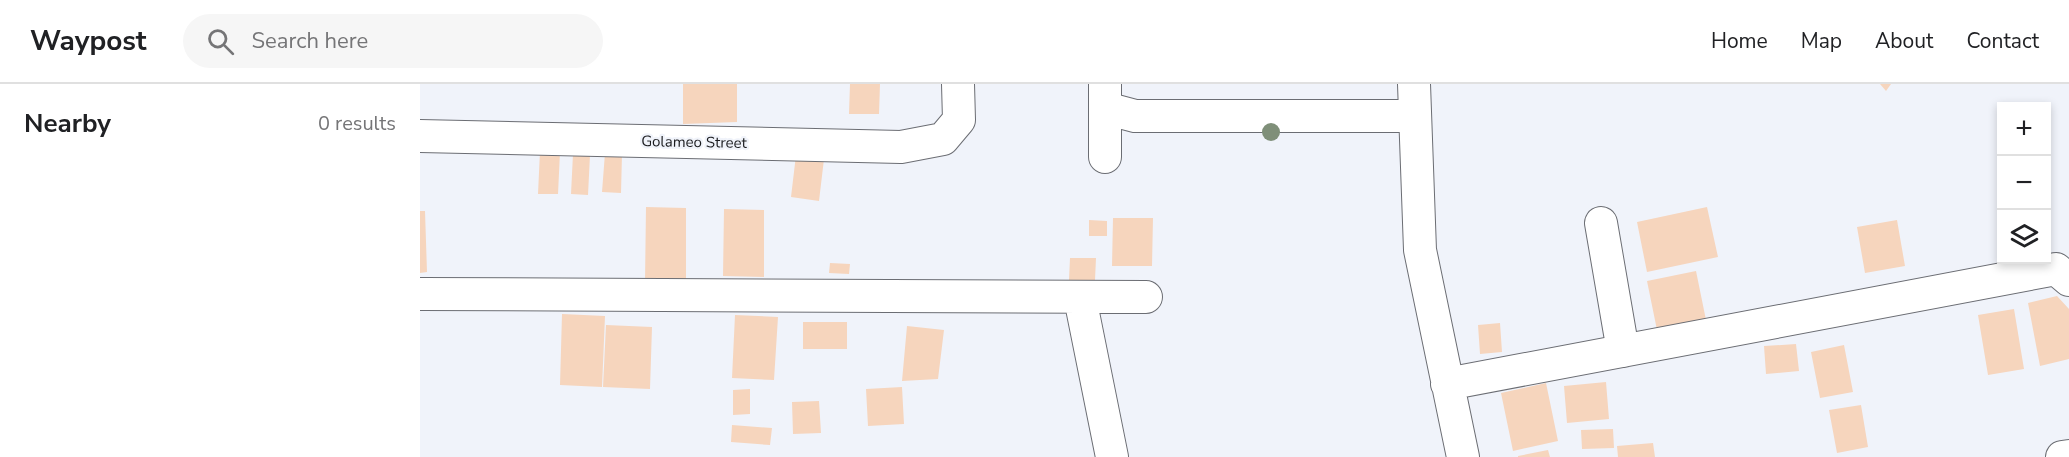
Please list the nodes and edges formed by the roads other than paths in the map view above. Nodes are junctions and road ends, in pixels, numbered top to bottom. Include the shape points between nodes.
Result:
1 (958, 84) edge
2 (1413, 84) edge
3 (1105, 96) edge
4 (1414, 116) junction
5 (420, 136) edge
6 (1106, 157) dead end
7 (1601, 223) dead end
8 (2069, 280) edge
9 (420, 294) edge
10 (1146, 297) dead end
11 (1080, 298) junction
12 (1623, 351) junction
13 (1447, 384) junction
14 (2069, 456) edge
15 (1112, 457) edge
16 (1462, 457) edge
17 (2062, 457) edge

1 - 5 street, Golameo Street via 959,120 943,139 901,147
2 - 4 street
3 - 4 street via 1135,116
3 - 6 street
4 - 13 street via 1420,250
7 - 12 street
8 - 12 street via 2056,269
9 - 11 street
10 - 11 street
11 - 15 street
12 - 13 street
13 - 16 street
14 - 17 street

